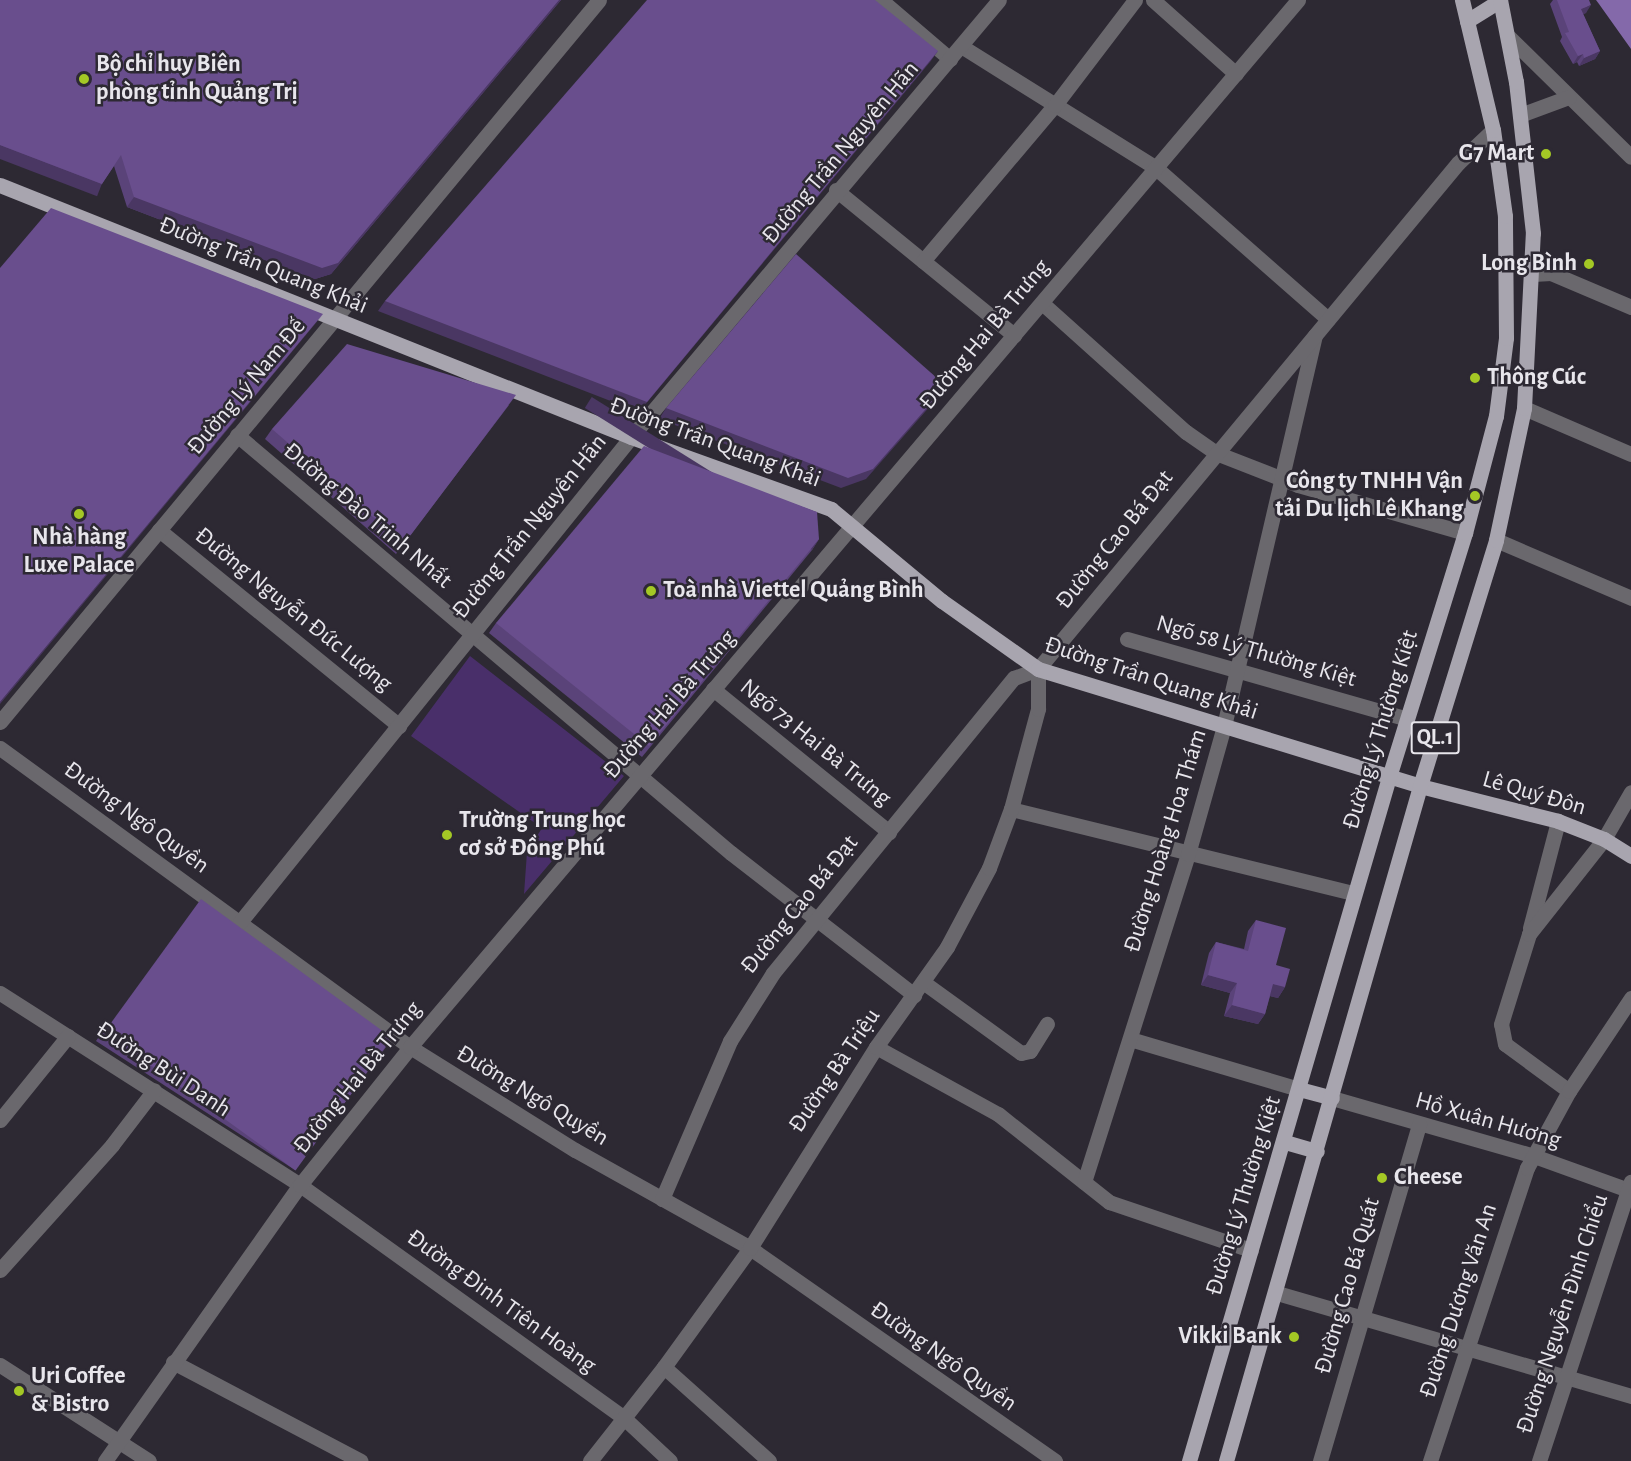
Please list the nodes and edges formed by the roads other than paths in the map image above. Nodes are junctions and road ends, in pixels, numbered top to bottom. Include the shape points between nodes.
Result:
1 (599, 0) edge
2 (881, 0) edge
3 (999, 0) edge
4 (1135, 0) edge
5 (1153, 0) edge
6 (1298, 0) edge
7 (1462, 0) edge
8 (1500, 0) edge
9 (1467, 21) junction
10 (1509, 37) junction
11 (961, 46) junction
12 (950, 58) junction
13 (1236, 74) junction
14 (1569, 97) junction
15 (1055, 105) junction
16 (1520, 115) junction
17 (1493, 130) junction
18 (1631, 157) edge
19 (1156, 168) junction
20 (0, 185) edge
21 (836, 190) junction
22 (923, 261) junction
23 (1533, 274) junction
24 (1041, 303) junction
25 (1631, 307) edge
26 (333, 319) junction
27 (1328, 319) junction
28 (1316, 333) junction
29 (1014, 335) junction
30 (1524, 408) junction
31 (237, 435) junction
32 (631, 437) junction
33 (1216, 453) junction
34 (1631, 454) edge
35 (1283, 480) junction
36 (854, 525) junction
37 (159, 530) junction
38 (1465, 533) junction
39 (1496, 540) junction
40 (1631, 598) edge
41 (472, 635) junction
42 (1127, 639) dead end
43 (1038, 669) junction
44 (1238, 669) junction
45 (712, 689) junction
46 (1407, 719) junction
47 (0, 722) edge
48 (399, 726) junction
49 (1224, 726) junction
50 (0, 747) edge
51 (638, 776) junction
52 (1389, 777) junction
53 (1420, 786) junction
54 (1631, 792) edge
55 (1011, 808) junction
56 (1558, 821) junction
57 (889, 832) junction
58 (1604, 839) junction
59 (1188, 854) junction
60 (1631, 856) edge
61 (1354, 893) junction
62 (240, 922) junction
63 (815, 922) junction
64 (1529, 934) junction
65 (923, 982) junction
66 (0, 993) edge
67 (914, 995) junction
68 (1631, 998) edge
69 (1047, 1024) dead end
70 (68, 1036) junction
71 (1130, 1039) junction
72 (410, 1047) junction
73 (876, 1047) junction
74 (1299, 1089) junction
75 (154, 1090) junction
76 (1569, 1091) junction
77 (1332, 1098) junction
78 (0, 1120) edge
79 (1419, 1124) junction
80 (1285, 1142) junction
81 (1317, 1151) junction
82 (1534, 1156) junction
83 (1084, 1182) junction
84 (300, 1185) junction
85 (1629, 1187) edge
86 (662, 1199) junction
87 (750, 1248) junction
88 (1251, 1250) junction
89 (0, 1270) edge
90 (1277, 1293) junction
91 (1363, 1321) junction
92 (1469, 1350) junction
93 (173, 1362) junction
94 (0, 1365) edge
95 (664, 1367) junction
96 (1565, 1377) junction
97 (1631, 1396) edge
98 (624, 1418) junction
99 (117, 1442) junction
100 (105, 1461) edge
101 (149, 1461) edge
102 (361, 1461) edge
103 (590, 1461) edge
104 (670, 1461) edge
105 (769, 1461) edge
106 (1055, 1461) edge
107 (1189, 1461) edge
108 (1226, 1461) edge
109 (1320, 1461) edge
110 (1430, 1461) edge
111 (1539, 1461) edge

1 - 26 street, Đường Lý Nam Đế
2 - 12 street
3 - 11 street, Đường Trần Nguyên Hãn
4 - 15 street
5 - 13 street
6 - 13 street, Đường Hai Bà Trưng
7 - 9 main road, Đường Lý Thường Kiệt / QL.1
8 - 9 main road
8 - 10 main road, QL.1
9 - 17 main road, Đường Lý Thường Kiệt / QL.1
10 - 14 street
10 - 16 main road, QL.1
11 - 12 street, Đường Trần Nguyên Hãn
11 - 15 street
12 - 21 street, Đường Trần Nguyên Hãn
13 - 19 street, Đường Hai Bà Trưng
14 - 16 street
14 - 18 street
15 - 19 street
15 - 22 street
16 - 23 main road, QL.1 via 1533,233
17 - 27 street, Đường Cao Bá Đạt via 1458,163
17 - 38 main road, Đường Lý Thường Kiệt / QL.1 via 1505,216 1506,338 1496,416
19 - 24 street, Đường Hai Bà Trưng
19 - 27 street
20 - 26 main road, Đường Trần Quang Khải
21 - 22 street
21 - 32 street, Đường Trần Nguyên Hãn
22 - 29 street
23 - 25 street via 1551,273
23 - 30 main road, QL.1
24 - 29 street, Đường Hai Bà Trưng
24 - 33 street via 1186,432
26 - 31 street, Đường Lý Nam Đế
26 - 32 main road, Đường Trần Quang Khải
27 - 28 street, Đường Cao Bá Đạt
28 - 33 street, Đường Cao Bá Đạt
28 - 35 street, Đường Hoàng Hoa Thám
29 - 36 street, Đường Hai Bà Trưng
30 - 34 street
30 - 39 main road, QL.1
31 - 37 street, Đường Lý Nam Đế
31 - 41 street, Đường Đào Trinh Nhất
32 - 36 main road, Đường Trần Quang Khải via 810,500
32 - 41 street, Đường Trần Nguyên Hãn
33 - 35 street
33 - 43 street, Đường Cao Bá Đạt
35 - 38 street
35 - 44 street, Đường Hoàng Hoa Thám
36 - 43 main road, Đường Trần Quang Khải via 942,601
36 - 45 street, Đường Hai Bà Trưng
37 - 47 street, Đường Lý Nam Đế
37 - 48 street, Đường Nguyễn Đức Lượng
38 - 46 main road, Đường Lý Thường Kiệt / QL.1
39 - 40 street
39 - 53 main road, QL.1
41 - 48 street, Đường Trần Nguyên Hãn
41 - 51 street, Đường Đào Trinh Nhất
42 - 44 street, Ngõ 58 Lý Thường Kiệt
43 - 49 main road, Đường Trần Quang Khải
43 - 55 street, Đường Bà Triệu via 1038,709
43 - 57 street, Đường Cao Bá Đạt via 1014,678
44 - 46 street, Ngõ 58 Lý Thường Kiệt
44 - 49 street, Đường Hoàng Hoa Thám
45 - 51 street, Đường Hai Bà Trưng
45 - 57 street, Ngõ 73 Hai Bà Trưng
46 - 52 main road, Đường Lý Thường Kiệt / QL.1
48 - 62 street, Đường Trần Nguyên Hãn
49 - 52 main road, Đường Trần Quang Khải
49 - 59 street, Đường Hoàng Hoa Thám
50 - 62 street, Đường Ngô Quyền
51 - 63 street, Đường Đào Trinh Nhất
51 - 72 street, Đường Hai Bà Trưng
52 - 53 main road, Đường Trần Quang Khải
52 - 61 main road, Đường Lý Thường Kiệt / QL.1
53 - 56 main road, Lê Quý Đôn
53 - 77 main road, QL.1
54 - 58 street
55 - 59 street
55 - 65 street, Đường Bà Triệu via 974,900
56 - 58 main road, Lê Quý Đôn
56 - 64 street
57 - 63 street, Đường Cao Bá Đạt
58 - 60 main road, Lê Quý Đôn
58 - 64 street
59 - 61 street
59 - 71 street, Đường Hoàng Hoa Thám
61 - 74 main road, Đường Lý Thường Kiệt / QL.1
62 - 72 street, Đường Ngô Quyền
63 - 67 street, Đường Đào Trinh Nhất
63 - 86 street, Đường Cao Bá Đạt via 755,998 730,1041
64 - 76 street via 1501,1024 1505,1044
65 - 67 street, Đường Bà Triệu
65 - 69 street via 1021,1053 1030,1051
66 - 70 street, Đường Bùi Danh
67 - 73 street, Đường Bà Triệu
68 - 76 street, Đường Dương Văn An
70 - 75 street, Đường Bùi Danh
70 - 78 street
71 - 74 street
71 - 83 street, Đường Hoàng Hoa Thám
72 - 84 street, Đường Hai Bà Trưng
72 - 86 street, Đường Ngô Quyền
73 - 83 street via 998,1114
73 - 87 street, Đường Bà Triệu
74 - 77 main road
74 - 80 main road, Đường Lý Thường Kiệt / QL.1
75 - 84 street, Đường Bùi Danh
75 - 89 street via 112,1144
76 - 82 street, Đường Dương Văn An
77 - 79 street, Hồ Xuân Hương
77 - 81 main road, QL.1
79 - 82 street, Hồ Xuân Hương
79 - 91 street, Đường Cao Bá Quát
80 - 81 main road
80 - 88 main road, Đường Lý Thường Kiệt / QL.1
81 - 90 main road, QL.1
82 - 85 street, Hồ Xuân Hương
82 - 92 street, Đường Dương Văn An
83 - 88 street via 1109,1202
84 - 93 street, Đường Hai Bà Trưng
84 - 98 street, Đường Đinh Tiên Hoàng
85 - 96 street, Đường Nguyễn Đình Chiểu
86 - 87 street, Đường Ngô Quyền
87 - 95 street, Đường Bà Triệu
87 - 106 street, Đường Ngô Quyền
88 - 107 main road, Đường Lý Thường Kiệt / QL.1
90 - 91 street
90 - 108 main road, QL.1
91 - 92 street
91 - 109 street, Đường Cao Bá Quát
92 - 96 street
92 - 110 street, Đường Dương Văn An
93 - 99 street, Đường Hai Bà Trưng
93 - 102 street
94 - 99 street
95 - 98 street, Đường Bà Triệu
95 - 105 street
96 - 97 street
96 - 111 street, Đường Nguyễn Đình Chiểu
98 - 103 street, Đường Bà Triệu
98 - 104 street, Đường Đinh Tiên Hoàng
99 - 100 street, Đường Hai Bà Trưng
99 - 101 street

